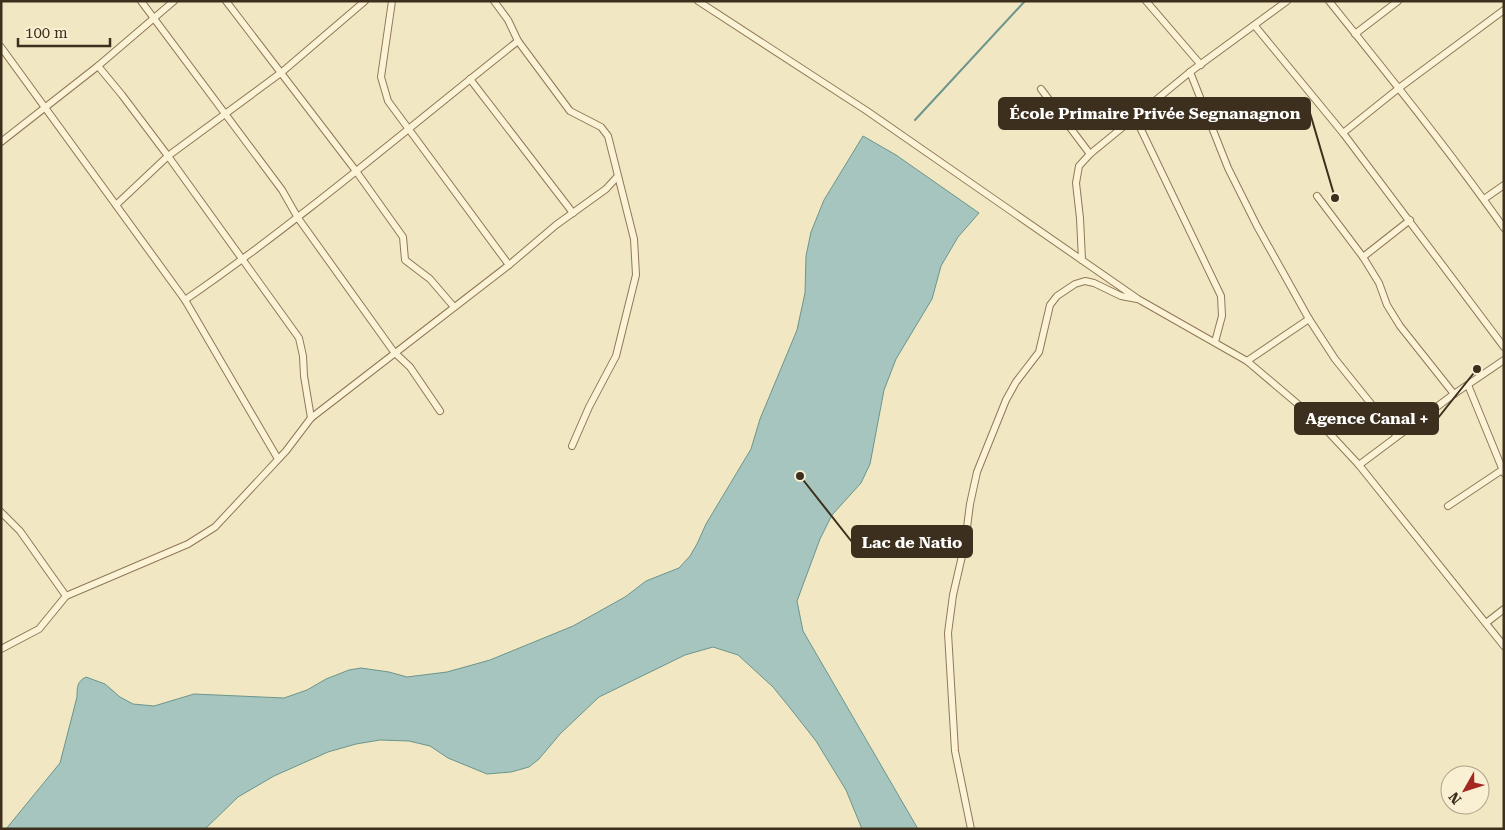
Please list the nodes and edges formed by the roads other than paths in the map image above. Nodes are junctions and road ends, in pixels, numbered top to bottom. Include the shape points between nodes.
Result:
1 (141, 1) edge
2 (174, 1) edge
3 (226, 1) edge
4 (365, 1) edge
5 (392, 1) edge
6 (494, 1) edge
7 (698, 1) edge
8 (1146, 1) edge
9 (1286, 1) edge
10 (1329, 1) edge
11 (1398, 1) edge
12 (1504, 10) edge
13 (154, 18) junction
14 (1255, 26) junction
15 (1355, 34) junction
16 (518, 41) junction
17 (1, 47) edge
18 (1201, 65) junction
19 (98, 66) junction
20 (282, 72) junction
21 (1190, 72) junction
22 (470, 79) junction
23 (1399, 88) junction
24 (1041, 89) dead end
25 (44, 108) junction
26 (224, 113) junction
27 (1135, 117) junction
28 (408, 129) junction
29 (1343, 133) junction
30 (1, 142) edge
31 (1090, 154) junction
32 (168, 156) junction
33 (356, 171) junction
34 (617, 177) junction
35 (1504, 184) edge
36 (1317, 196) dead end
37 (1484, 199) junction
38 (116, 205) junction
39 (573, 213) junction
40 (298, 218) junction
41 (1410, 220) junction
42 (1504, 228) edge
43 (1363, 257) junction
44 (243, 260) junction
45 (1082, 260) junction
46 (508, 264) junction
47 (1138, 299) junction
48 (185, 300) junction
49 (454, 307) junction
50 (1309, 319) junction
51 (1215, 342) junction
52 (1504, 347) edge
53 (394, 352) junction
54 (1504, 360) edge
55 (1247, 361) junction
56 (1468, 385) junction
57 (1454, 394) junction
58 (440, 411) dead end
59 (311, 418) junction
60 (1397, 436) junction
61 (572, 446) dead end
62 (278, 459) junction
63 (1359, 465) junction
64 (1503, 471) edge
65 (1448, 506) dead end
66 (1, 512) edge
67 (66, 596) junction
68 (1504, 609) edge
69 (1486, 624) junction
70 (1504, 646) edge
71 (1, 649) edge
72 (971, 829) edge

1 - 13 street
2 - 13 street
3 - 20 street
4 - 20 street
5 - 28 street via 381,77 388,100
6 - 16 street
7 - 45 street via 867,111
8 - 18 street
9 - 14 street
10 - 15 street
11 - 15 street
12 - 23 street
13 - 19 street
13 - 26 street
14 - 18 street
14 - 29 street
15 - 23 street
16 - 22 street
16 - 34 street via 570,111 601,128 608,136
17 - 25 street
18 - 21 street
19 - 25 street
19 - 32 street
20 - 26 street
20 - 33 street
21 - 27 street
21 - 50 street via 1232,177
22 - 28 street
22 - 39 street
23 - 29 street
23 - 37 street
24 - 31 street
25 - 30 street
25 - 38 street
26 - 32 street
26 - 40 street via 282,190
27 - 31 street
27 - 51 street via 1221,296 1222,316
28 - 33 street
28 - 46 street
29 - 41 street
31 - 45 street via 1079,166 1076,183
32 - 38 street
32 - 44 street
33 - 40 street
33 - 49 street via 403,237 405,260 430,279
34 - 39 street
34 - 61 street via 634,239 636,275 616,356
35 - 37 street
36 - 43 street
37 - 42 street
38 - 48 street
39 - 46 street
40 - 44 street
40 - 53 street
41 - 43 street
41 - 52 street
43 - 57 street via 1400,326
44 - 48 street
44 - 59 street via 299,338
45 - 47 street
46 - 49 street
47 - 51 street
47 - 72 street via 1121,296 1085,281 1074,284 1057,296 1050,305 1040,352 1009,394 977,472 948,633 955,751
48 - 62 street
49 - 53 street
50 - 55 street
50 - 60 street via 1335,359
51 - 55 street
53 - 58 street via 410,367
53 - 59 street
54 - 56 street
55 - 63 street via 1319,422
56 - 57 street
56 - 64 street
57 - 60 street
59 - 62 street
60 - 63 street
62 - 67 street via 215,526 188,544
63 - 69 street
64 - 65 street
66 - 67 street via 20,531
67 - 71 street via 39,629
68 - 69 street
69 - 70 street

